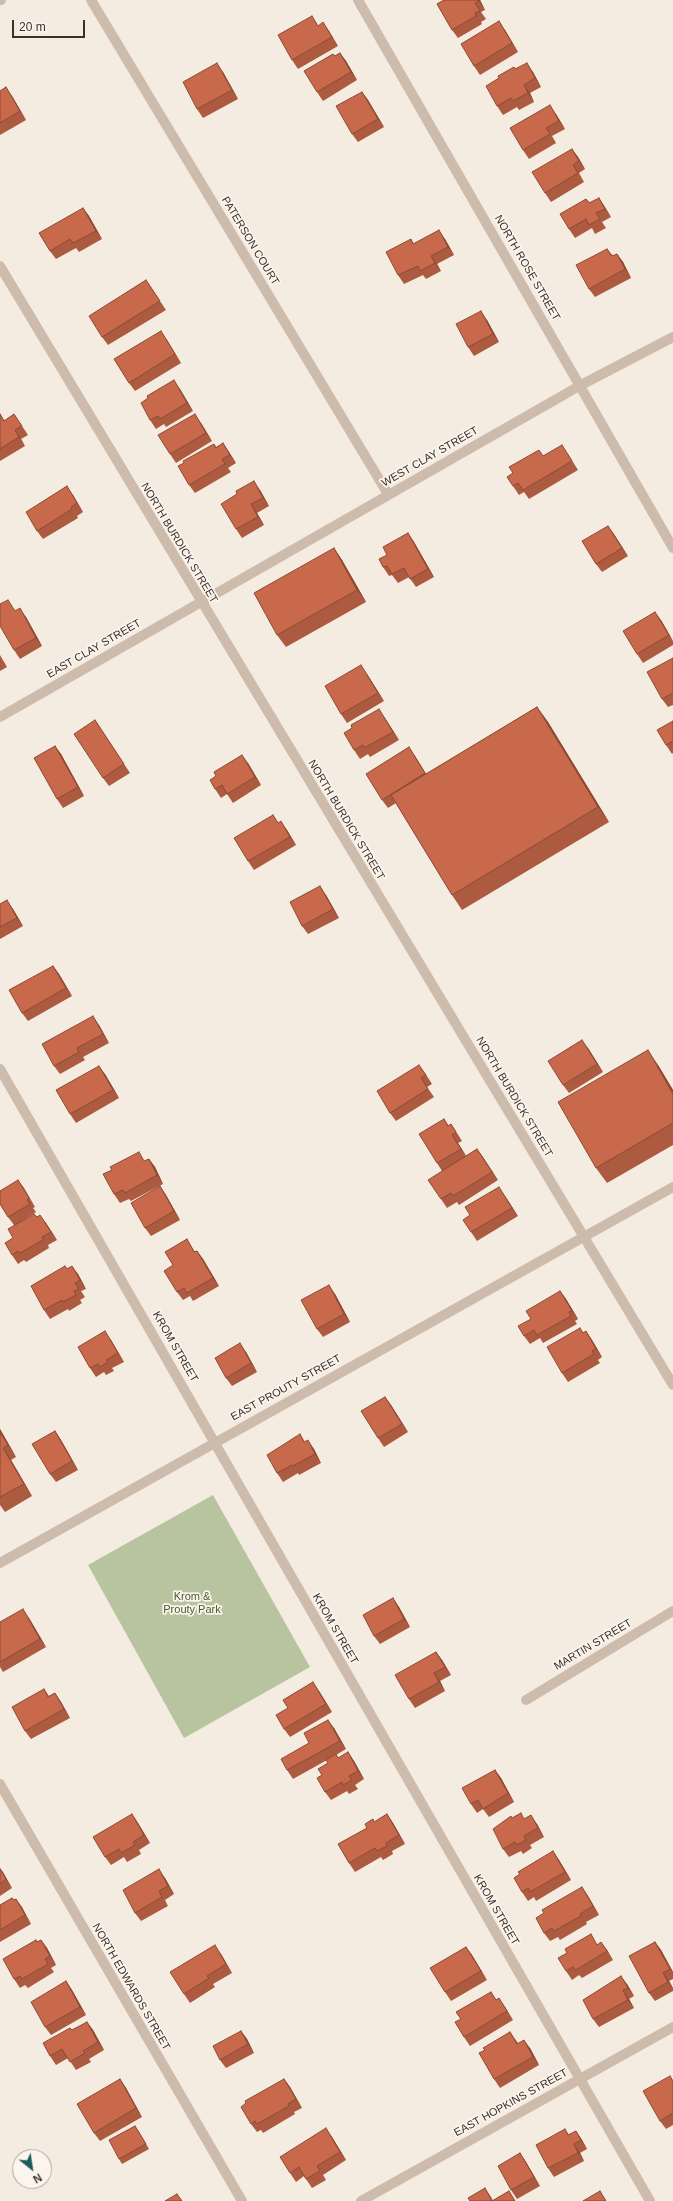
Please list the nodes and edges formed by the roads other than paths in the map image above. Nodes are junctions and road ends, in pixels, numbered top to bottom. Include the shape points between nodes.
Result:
1 (91, 0) edge
2 (358, 0) edge
3 (0, 266) edge
4 (673, 337) edge
5 (581, 385) junction
6 (388, 494) junction
7 (673, 548) edge
8 (201, 602) junction
9 (0, 717) edge
10 (0, 1069) edge
11 (673, 1187) edge
12 (584, 1235) junction
13 (673, 1385) edge
14 (215, 1441) junction
15 (0, 1563) edge
16 (673, 1611) edge
17 (526, 1700) dead end
18 (0, 1784) edge
19 (673, 2027) edge
20 (580, 2079) junction
21 (242, 2201) edge
22 (361, 2201) edge
23 (650, 2201) edge

1 - 6 street, PATERSON COURT
2 - 5 street, NORTH ROSE STREET
3 - 8 street, NORTH BURDICK STREET
4 - 5 street, WEST CLAY STREET
5 - 6 street, WEST CLAY STREET
5 - 7 street, NORTH ROSE STREET
6 - 8 street, WEST CLAY STREET
8 - 9 street, EAST CLAY STREET
8 - 12 street, NORTH BURDICK STREET
10 - 14 street, KROM STREET
11 - 12 street, EAST PROUTY STREET
12 - 13 street, NORTH BURDICK STREET
12 - 14 street, EAST PROUTY STREET
14 - 15 street, EAST PROUTY STREET
14 - 20 street, KROM STREET
16 - 17 street, MARTIN STREET
18 - 21 street, NORTH EDWARDS STREET
19 - 20 street, EAST HOPKINS STREET
20 - 22 street, EAST HOPKINS STREET
20 - 23 street, KROM STREET

